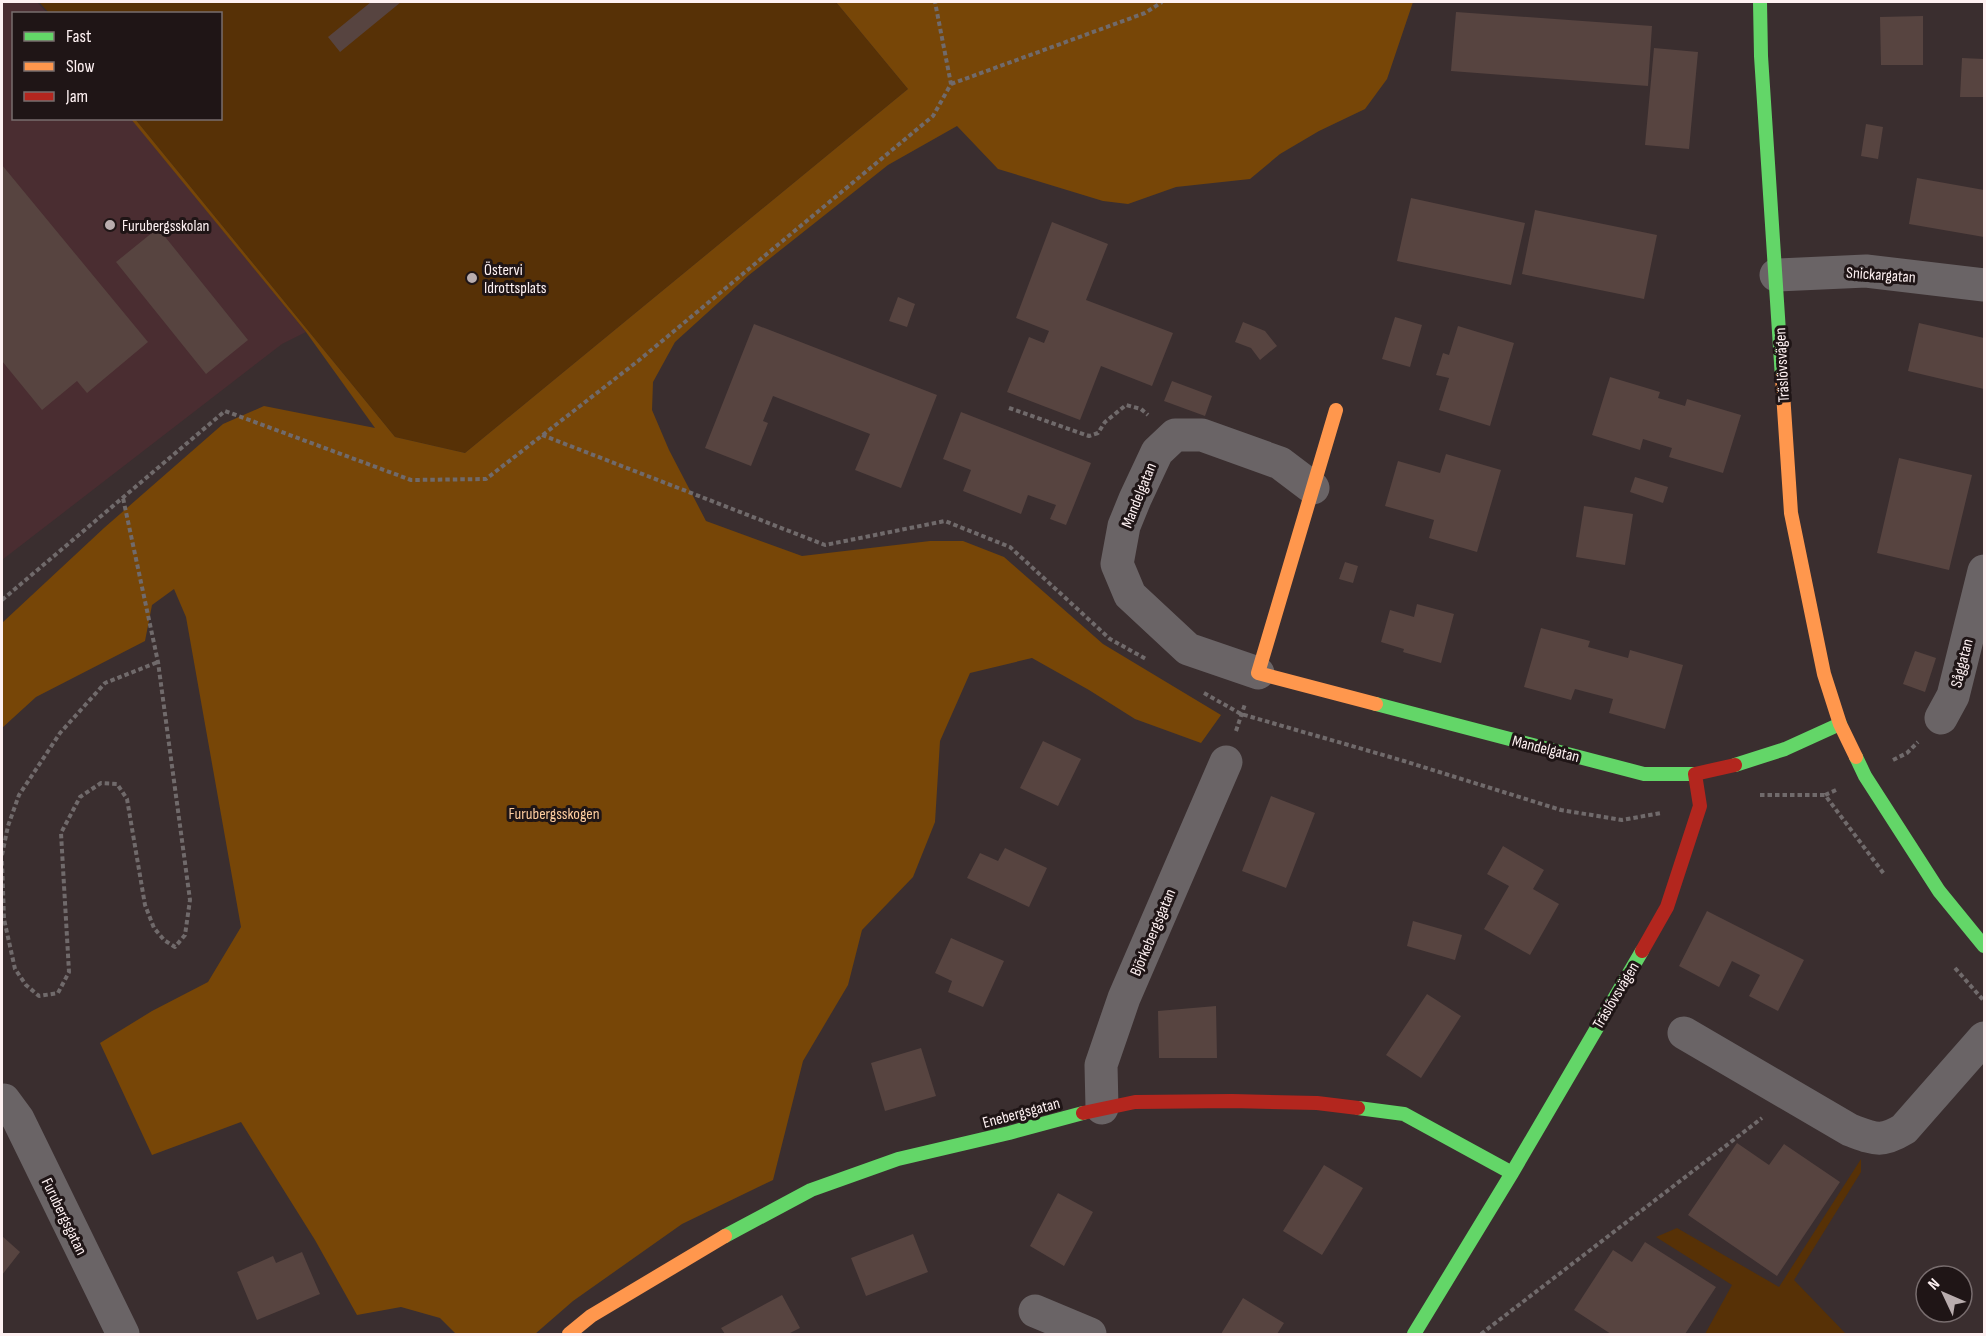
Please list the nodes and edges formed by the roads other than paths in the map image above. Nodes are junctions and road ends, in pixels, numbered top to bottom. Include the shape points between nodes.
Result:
1 (1760, 2) edge
2 (1776, 275) junction
3 (1984, 285) edge
4 (1336, 411) dead end
5 (1313, 488) junction
6 (1984, 571) edge
7 (1258, 673) junction
8 (1941, 718) dead end
9 (1840, 724) junction
10 (1226, 762) road end
11 (1695, 774) junction
12 (1984, 946) edge
13 (1684, 1033) dead end
14 (1984, 1038) edge
15 (4, 1100) dead end
16 (1102, 1108) junction
17 (1512, 1173) junction
18 (1035, 1311) dead end
19 (123, 1335) edge
20 (568, 1335) edge
21 (1090, 1335) edge
22 (1414, 1335) edge

1 - 2 street, Träslövsvägen
2 - 3 street, Snickargatan via 1866,271
2 - 9 street, Träslövsvägen via 1791,513 1824,674
4 - 5 street
5 - 7 street
5 - 7 street, Mandelgatan via 1280,463 1202,435 1175,435 1156,452 1124,525 1117,564 1130,595 1188,649
6 - 8 street, Såggatan via 1953,696
7 - 11 street, Mandelgatan via 1644,774
9 - 11 street via 1785,749
9 - 12 street, Träslövsvägen via 1865,776 1907,844
10 - 16 street, Björkebergsgatan via 1124,998 1101,1065
11 - 17 street, Träslövsvägen via 1700,806 1667,908
13 - 14 street via 1850,1131 1874,1138 1889,1138 1904,1129
15 - 19 street, Furubergsgatan via 18,1119
16 - 17 street, Enebergsgatan via 1135,1102 1232,1101 1317,1103 1404,1114
16 - 20 street, Enebergsgatan via 898,1159 811,1190 702,1248 591,1316
17 - 22 street, Träslövsvägen
18 - 21 street

